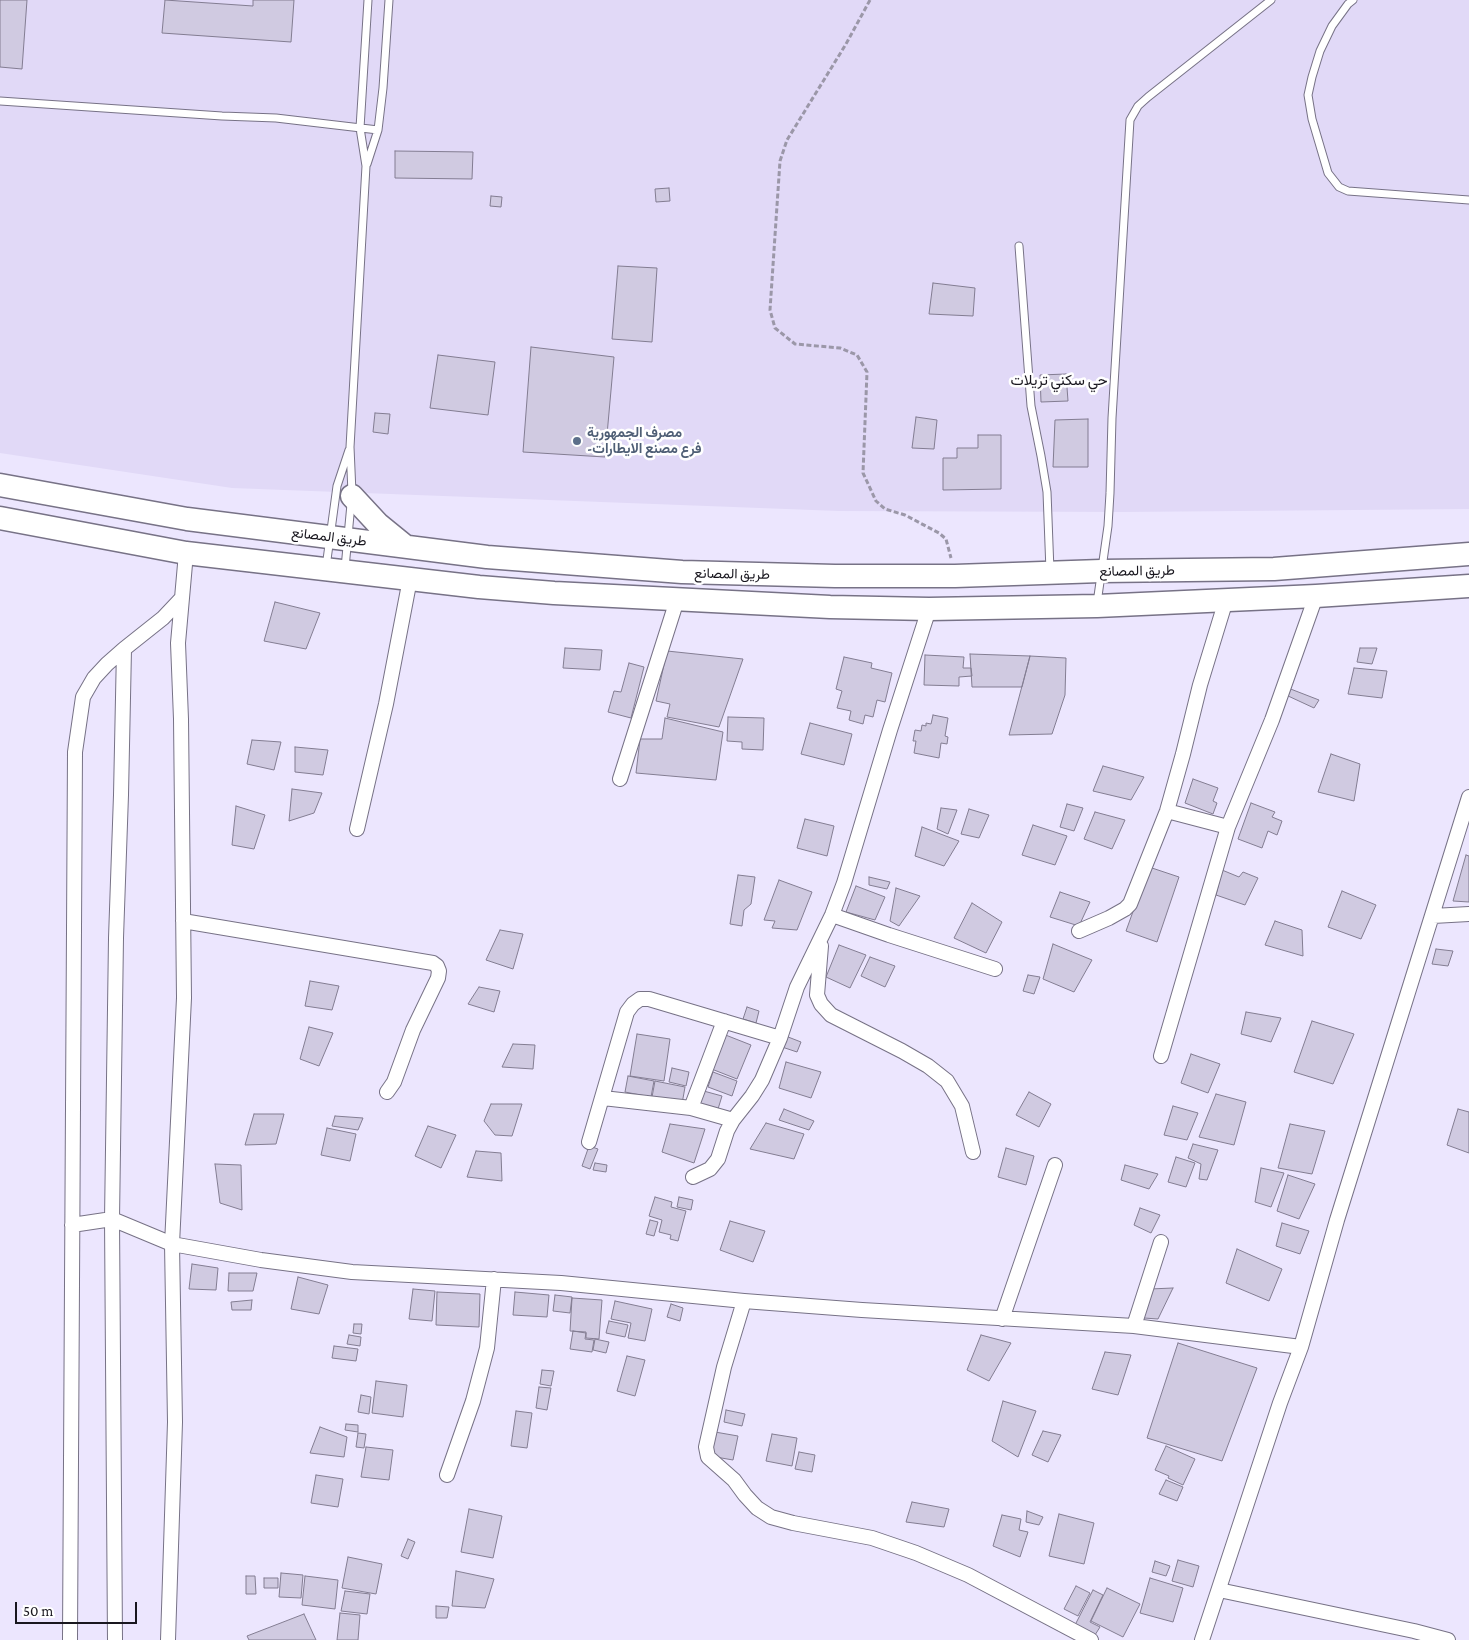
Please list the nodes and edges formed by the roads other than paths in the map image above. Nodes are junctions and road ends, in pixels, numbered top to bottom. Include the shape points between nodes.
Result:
1 (368, 0) edge
2 (390, 0) edge
3 (1271, 0) edge
4 (1353, 0) edge
5 (0, 101) edge
6 (360, 128) junction
7 (378, 130) junction
8 (366, 166) junction
9 (1469, 200) edge
10 (1018, 246) dead end
11 (350, 447) junction
12 (0, 485) edge
13 (352, 496) junction
14 (0, 518) edge
15 (339, 538) junction
16 (406, 546) junction
17 (186, 553) junction
18 (1469, 554) edge
19 (335, 570) junction
20 (1101, 571) junction
21 (1050, 574) junction
22 (410, 579) junction
23 (1469, 586) edge
24 (1316, 596) junction
25 (180, 600) junction
26 (677, 600) junction
27 (1226, 600) junction
28 (1096, 606) junction
29 (929, 609) junction
30 (124, 649) junction
31 (620, 779) dead end
32 (1469, 797) edge
33 (1167, 810) junction
34 (1228, 827) junction
35 (357, 829) dead end
36 (1469, 914) edge
37 (832, 915) junction
38 (1433, 916) junction
39 (184, 921) junction
40 (1079, 931) dead end
41 (822, 938) junction
42 (995, 969) dead end
43 (724, 1021) junction
44 (780, 1038) junction
45 (1161, 1056) dead end
46 (387, 1092) dead end
47 (603, 1098) junction
48 (691, 1108) junction
49 (733, 1120) junction
50 (590, 1142) dead end
51 (973, 1152) dead end
52 (1055, 1165) dead end
53 (692, 1177) dead end
54 (112, 1219) junction
55 (72, 1225) junction
56 (1161, 1242) dead end
57 (172, 1244) junction
58 (494, 1279) junction
59 (744, 1301) junction
60 (1002, 1319) junction
61 (1134, 1326) junction
62 (1301, 1346) junction
63 (448, 1475) dead end
64 (1218, 1590) junction
65 (70, 1640) edge
66 (115, 1640) edge
67 (168, 1640) edge
68 (1091, 1640) edge
69 (1202, 1640) edge
70 (1448, 1640) edge

1 - 6 lane
2 - 7 lane
3 - 20 lane via 1148,97 1130,120 1108,526
4 - 9 lane via 1332,26 1320,51 1308,95 1328,173 1340,187 1354,192
5 - 6 lane via 276,118
6 - 7 lane
6 - 8 lane
7 - 8 lane
8 - 11 lane
10 - 21 lane via 1031,406 1047,492
11 - 13 lane
11 - 15 lane via 337,486
12 - 15 main road, طريق المصانع via 187,519
13 - 15 lane
13 - 16 main road via 378,524
14 - 17 main road, طريق المصانع
15 - 16 main road, طريق المصانع
15 - 19 lane
15 - 19 lane
16 - 21 main road, طريق المصانع via 487,557 682,572 835,576
17 - 19 main road, طريق المصانع
17 - 25 street
18 - 20 main road, طريق المصانع via 1274,569
19 - 22 main road, طريق المصانع
20 - 21 main road, طريق المصانع
20 - 28 lane
22 - 26 main road, طريق المصانع
22 - 35 street
23 - 24 main road, طريق المصانع
24 - 27 main road, طريق المصانع
24 - 34 street via 1272,720
25 - 30 street via 164,618
25 - 39 street via 178,643
26 - 29 main road, طريق المصانع
26 - 31 street
27 - 28 main road, طريق المصانع
27 - 33 street
28 - 29 main road, طريق المصانع
29 - 37 street
30 - 54 street
30 - 55 street via 94,678 83,697 75,752
32 - 38 street
33 - 34 street
33 - 40 street via 1130,904 1109,918
34 - 45 street
36 - 38 street
37 - 41 street
37 - 42 street
38 - 62 street via 1337,1220
39 - 46 street via 437,966 438,978
39 - 57 street via 184,998
41 - 44 street via 797,987
41 - 51 street via 817,995 821,1004 831,1015 902,1051 947,1081 962,1106
43 - 44 street
43 - 47 street via 640,999 627,1012
43 - 48 street
44 - 49 street via 762,1080
47 - 48 street
47 - 50 street
48 - 49 street
49 - 53 street via 718,1159 710,1169
52 - 60 street
54 - 55 street
54 - 57 street
54 - 66 street
55 - 65 street
56 - 61 street
57 - 58 street via 352,1272
57 - 67 street via 175,1422
58 - 59 street via 570,1283
58 - 63 street via 487,1348
59 - 60 street
59 - 68 street via 724,1367 706,1447 708,1457 734,1480 757,1508 772,1517 793,1523 872,1538 916,1553 968,1575
60 - 61 street
61 - 62 street
62 - 64 street
64 - 69 street
64 - 70 street

